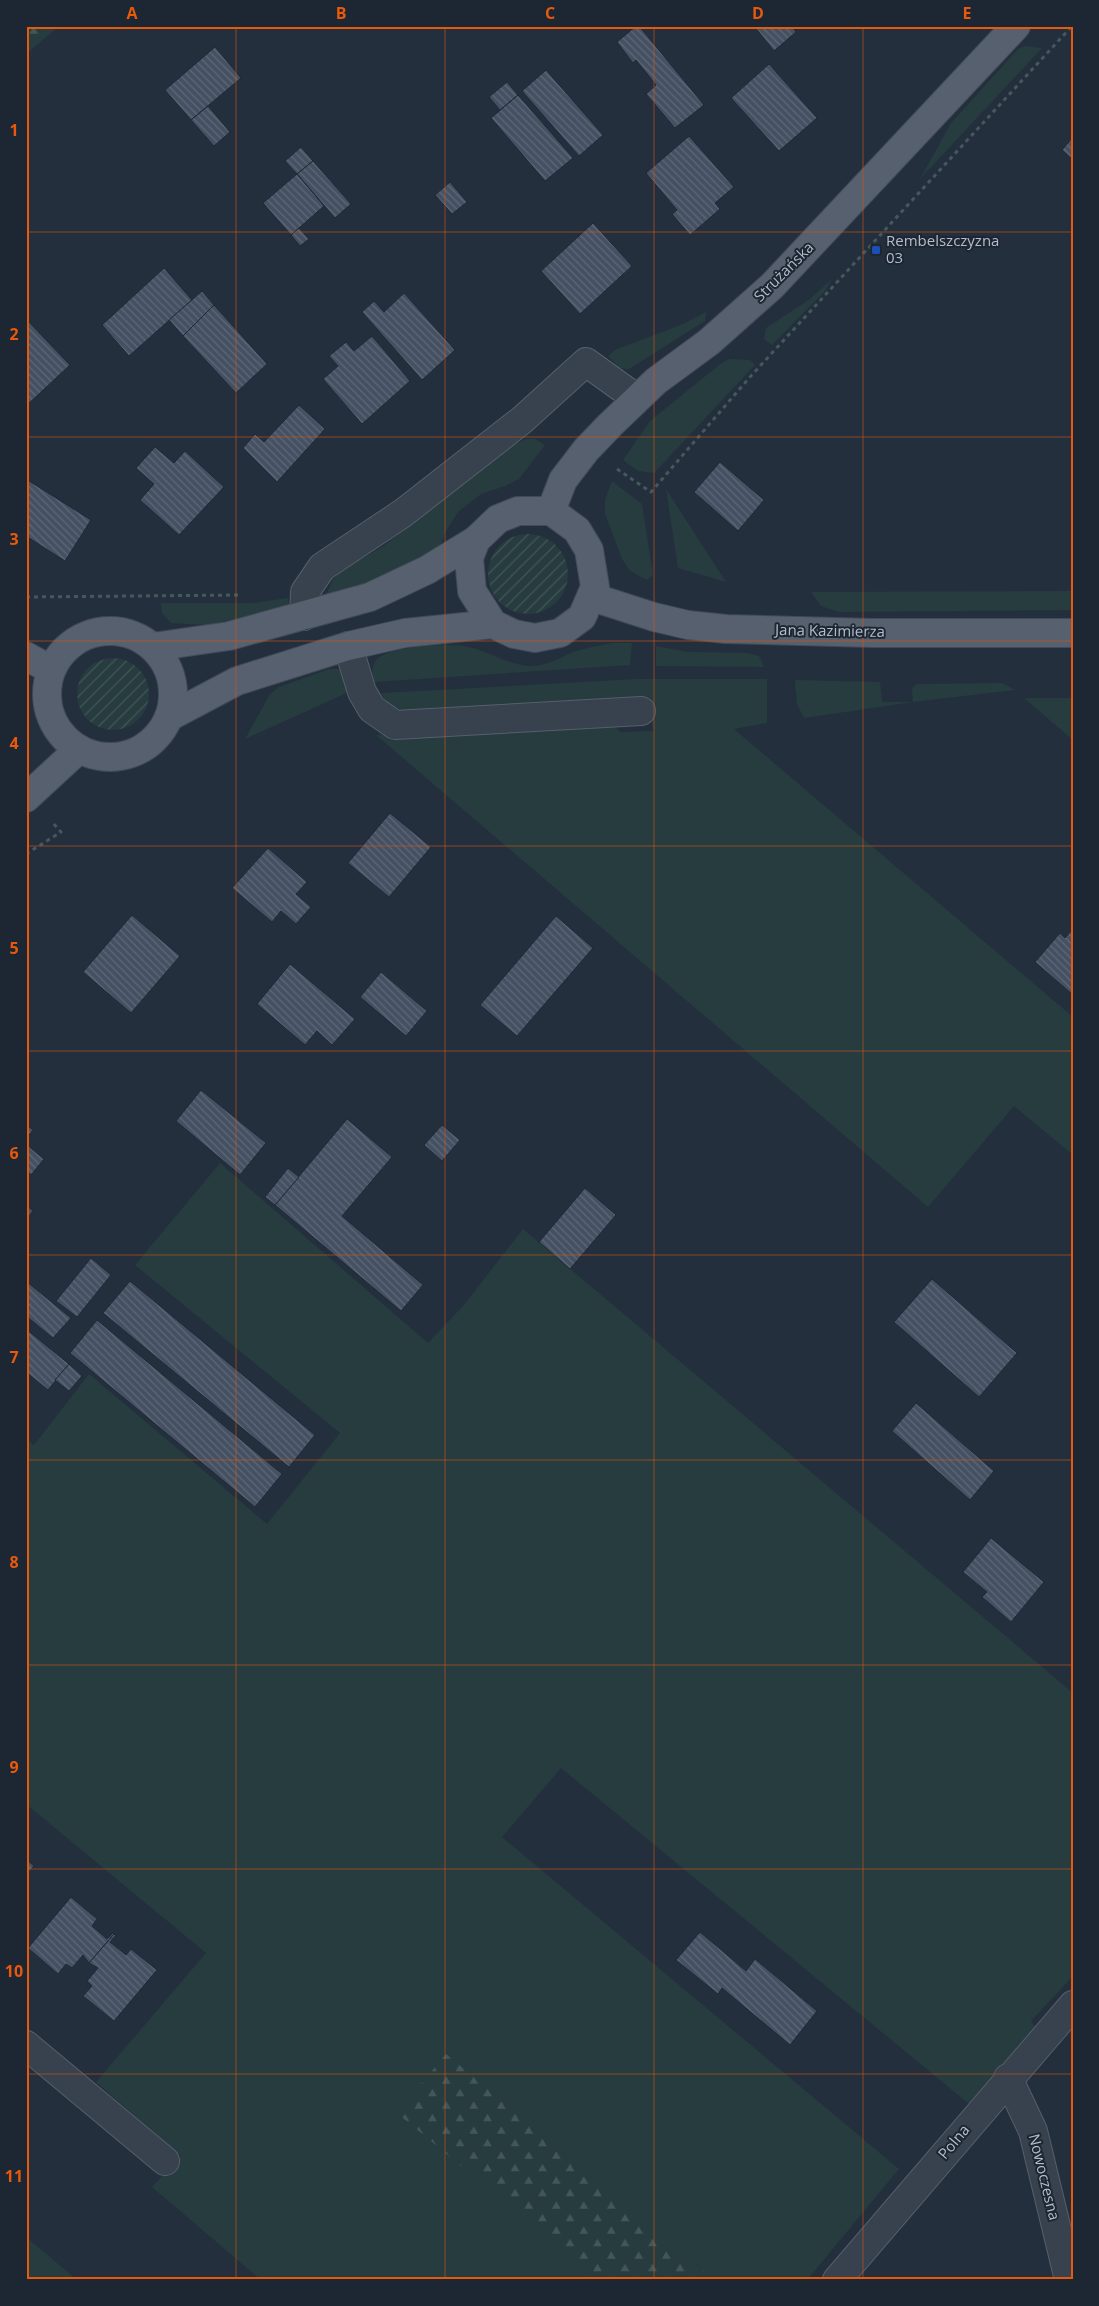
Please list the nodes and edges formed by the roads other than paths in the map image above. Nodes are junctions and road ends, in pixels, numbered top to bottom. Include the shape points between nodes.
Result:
1 (1016, 26) edge
2 (636, 398) junction
3 (551, 511) junction
4 (476, 540) junction
5 (592, 597) junction
6 (304, 616) junction
7 (492, 624) junction
8 (1073, 633) edge
9 (348, 646) junction
10 (153, 647) junction
11 (26, 656) edge
12 (51, 670) junction
13 (641, 711) dead end
14 (168, 717) junction
15 (79, 749) junction
16 (26, 798) edge
17 (1073, 2005) edge
18 (26, 2045) edge
19 (1008, 2078) junction
20 (165, 2161) dead end
21 (837, 2280) edge
22 (1069, 2280) edge

1 - 2 main road, Strużańska via 772,286 709,342
2 - 3 main road, Strużańska via 586,450 563,480
2 - 6 street via 586,362 522,420 403,513 322,567 305,592
3 - 4 main road via 518,511 498,519
3 - 5 main road via 577,530 589,550 595,587
4 - 6 main road via 427,570 370,597
4 - 7 main road via 469,558 472,591
5 - 7 main road via 582,617 560,633 535,638 514,634
5 - 8 main road, Jana Kazimierza via 654,618 726,629
6 - 10 main road via 229,636
7 - 9 main road via 405,633
9 - 13 street via 362,692 372,709 395,725
9 - 14 main road via 238,681
10 - 12 main road via 139,637 105,630 88,634 72,643 59,655
10 - 14 main road via 165,662 171,680 173,698
11 - 12 main road
12 - 15 main road via 48,706 54,723
14 - 15 main road via 157,735 141,749 121,756 99,756
15 - 16 main road
17 - 19 street, Polna
18 - 20 street
19 - 21 street, Polna
19 - 22 street, Nowoczesna via 1033,2131

